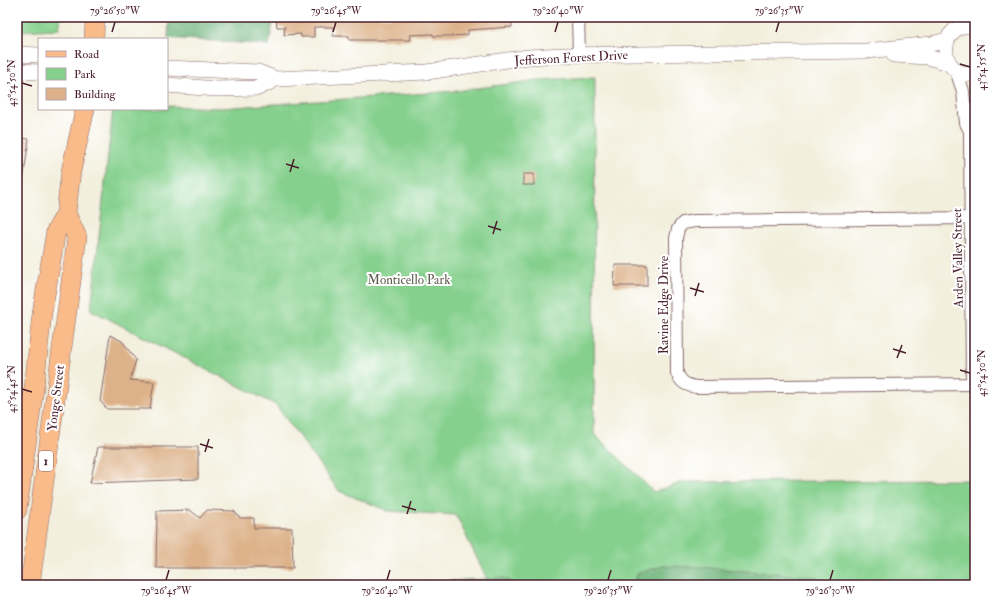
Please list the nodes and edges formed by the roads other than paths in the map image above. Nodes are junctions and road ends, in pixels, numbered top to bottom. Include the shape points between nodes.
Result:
1 (95, 17) edge
2 (578, 17) edge
3 (959, 23) edge
4 (975, 26) edge
5 (94, 38) edge
6 (947, 40) junction
7 (867, 51) junction
8 (17, 54) edge
9 (579, 54) junction
10 (38, 55) edge
11 (952, 67) junction
12 (168, 68) edge
13 (17, 71) edge
14 (38, 72) edge
15 (975, 74) edge
16 (276, 79) junction
17 (168, 85) edge
18 (975, 108) edge
19 (85, 110) edge
20 (970, 131) junction
21 (66, 212) junction
22 (973, 218) edge
23 (974, 384) edge
24 (17, 510) edge
25 (30, 584) edge

1 - 5 main road
2 - 9 street
3 - 4 street
3 - 6 street
6 - 7 street, Jefferson Forest Drive
6 - 11 street via 945,52
7 - 9 street, Jefferson Forest Drive
7 - 11 street, Jefferson Forest Drive via 927,57
8 - 10 street
9 - 16 street, Jefferson Forest Drive via 528,57 427,72
11 - 15 street, Jefferson Forest Drive via 964,74
11 - 20 street, Arden Valley Street via 963,91 966,123
12 - 16 street, Jefferson Forest Drive via 258,72
13 - 14 street
16 - 17 street, Jefferson Forest Drive via 258,88 216,89
18 - 20 street, Arden Valley Street
19 - 21 main road, Yonge Street / 1 via 71,171
20 - 22 street, Arden Valley Street
21 - 24 main road, Yonge Street / 1 via 56,231 42,313
21 - 25 main road, Yonge Street / 1 via 77,237
22 - 23 street, Arden Valley Street
22 - 23 street, Ravine Edge Drive via 695,221 683,222 676,238 677,373 680,381 687,385 696,387

